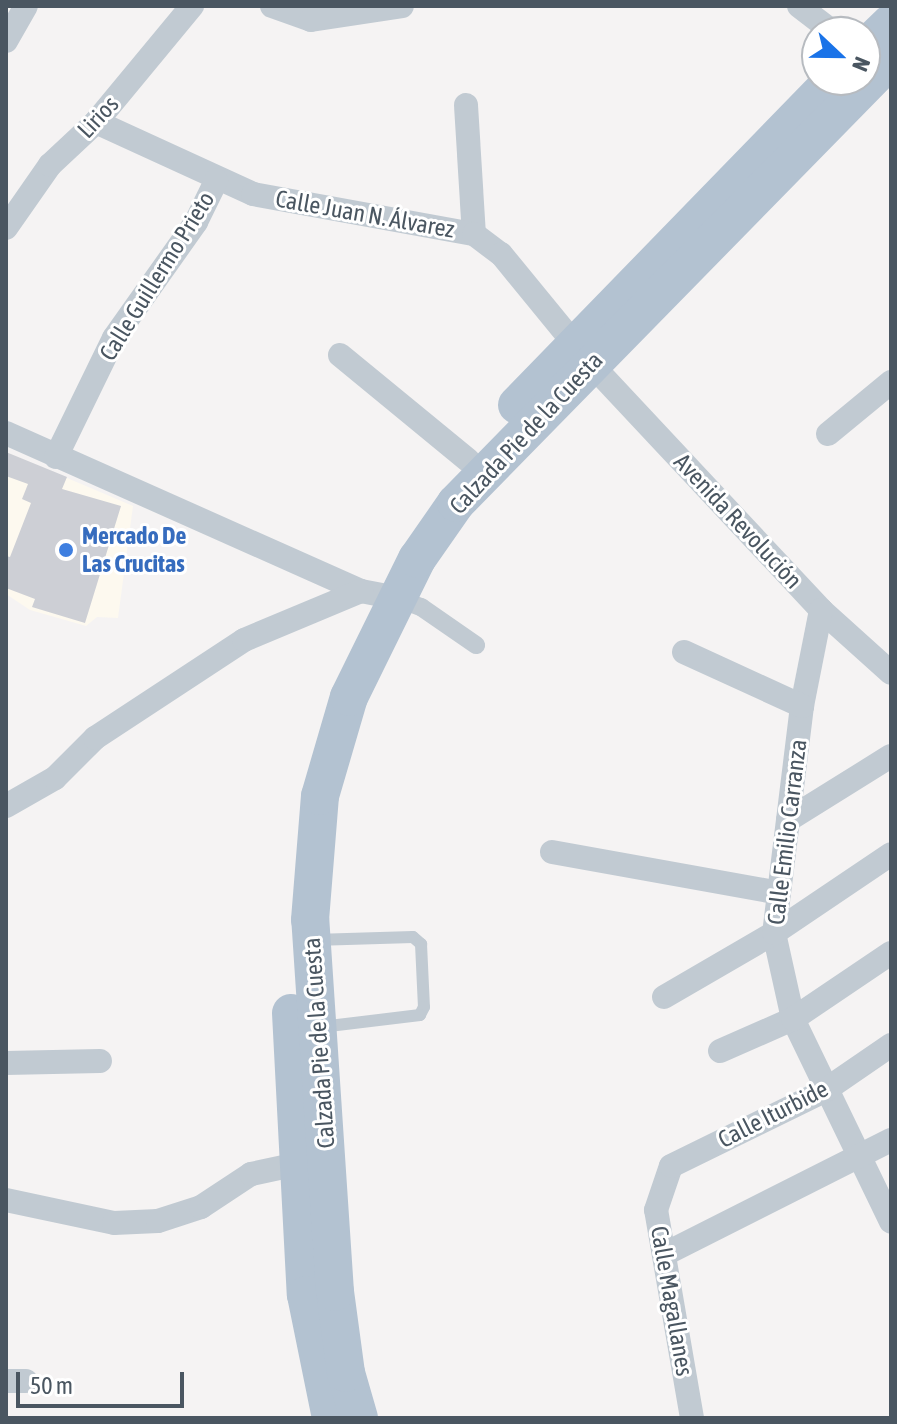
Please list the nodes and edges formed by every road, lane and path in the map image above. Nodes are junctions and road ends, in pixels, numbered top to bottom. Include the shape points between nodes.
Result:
1 (26, 6) edge
2 (192, 6) edge
3 (272, 6) edge
4 (402, 6) edge
5 (891, 23) edge
6 (6, 41) edge
7 (882, 65) edge
8 (818, 96) edge
9 (466, 105) dead end
10 (96, 122) junction
11 (216, 181) junction
12 (6, 228) edge
13 (474, 234) junction
14 (583, 352) junction
15 (340, 355) dead end
16 (886, 392) edge
17 (6, 433) edge
18 (828, 434) dead end
19 (56, 457) junction
20 (468, 460) junction
21 (376, 594) junction
22 (821, 610) junction
23 (476, 645) dead end
24 (684, 652) dead end
25 (891, 673) edge
26 (802, 706) junction
27 (891, 756) edge
28 (6, 806) edge
29 (788, 820) junction
30 (552, 852) dead end
31 (891, 854) edge
32 (775, 892) junction
33 (774, 933) junction
34 (311, 940) junction
35 (891, 953) edge
36 (302, 980) junction
37 (664, 997) dead end
38 (793, 1019) junction
39 (318, 1027) junction
40 (891, 1045) edge
41 (720, 1051) dead end
42 (100, 1061) dead end
43 (6, 1063) edge
44 (824, 1091) junction
45 (891, 1140) edge
46 (859, 1160) junction
47 (312, 1161) junction
48 (661, 1185) joint
49 (6, 1200) edge
50 (891, 1222) edge
51 (665, 1254) junction
52 (332, 1418) edge
53 (359, 1418) edge
54 (692, 1418) edge

1 - 6 street
2 - 10 street, Lirios
3 - 4 street via 311,20
5 - 7 main road, Calzada Pie de la Cuesta
7 - 14 main road, Calzada Pie de la Cuesta
8 - 14 main road, Calzada Pie de la Cuesta
9 - 13 street
10 - 11 street, Calle Juan N. Álvarez
10 - 12 street, Lirios via 50,165
11 - 13 street, Calle Juan N. Álvarez via 253,194
11 - 19 street, Calle Guillermo Prieto via 196,222 114,338
13 - 14 street, Calle Juan N. Álvarez via 501,254
14 - 20 main road, Calzada Pie de la Cuesta
14 - 21 main road, Calzada Pie de la Cuesta
14 - 22 street, Avenida Revolución
15 - 20 street
16 - 18 street
17 - 19 street
19 - 21 street
20 - 21 main road, Calzada Pie de la Cuesta via 399,547
21 - 23 street via 421,607
21 - 28 street via 244,640 95,738 55,778
21 - 34 main road, Calzada Pie de la Cuesta via 332,746 312,856
21 - 36 main road, Calzada Pie de la Cuesta via 328,691 298,790 287,922
22 - 25 street, Avenida Revolución
22 - 26 street, Calle Emilio Carranza
24 - 26 street
26 - 29 street, Calle Emilio Carranza
27 - 29 street
29 - 32 street, Calle Emilio Carranza
30 - 32 street
31 - 33 street
32 - 33 street, Calle Emilio Carranza
33 - 37 street
33 - 38 street, Calle Emilio Carranza
34 - 36 main road, Calzada Pie de la Cuesta
34 - 39 lane via 413,937 421,944 420,1015
35 - 38 street
36 - 39 main road, Calzada Pie de la Cuesta
36 - 47 main road, Calzada Pie de la Cuesta
38 - 41 street
38 - 44 street, Calle Emilio Carranza
39 - 47 main road, Calzada Pie de la Cuesta
40 - 44 street, Calle Iturbide
42 - 43 street
44 - 46 street, Calle Emilio Carranza
44 - 48 street, Calle Iturbide via 671,1166
45 - 46 street
46 - 50 street, Calle Emilio Carranza
46 - 51 street
47 - 49 street via 251,1174 201,1207 158,1221 114,1223
47 - 52 main road, Calzada Pie de la Cuesta via 306,1295
47 - 53 main road, Calzada Pie de la Cuesta via 346,1373
48 - 51 street, Calle Magallanes via 656,1210
51 - 54 street, Calle Magallanes

